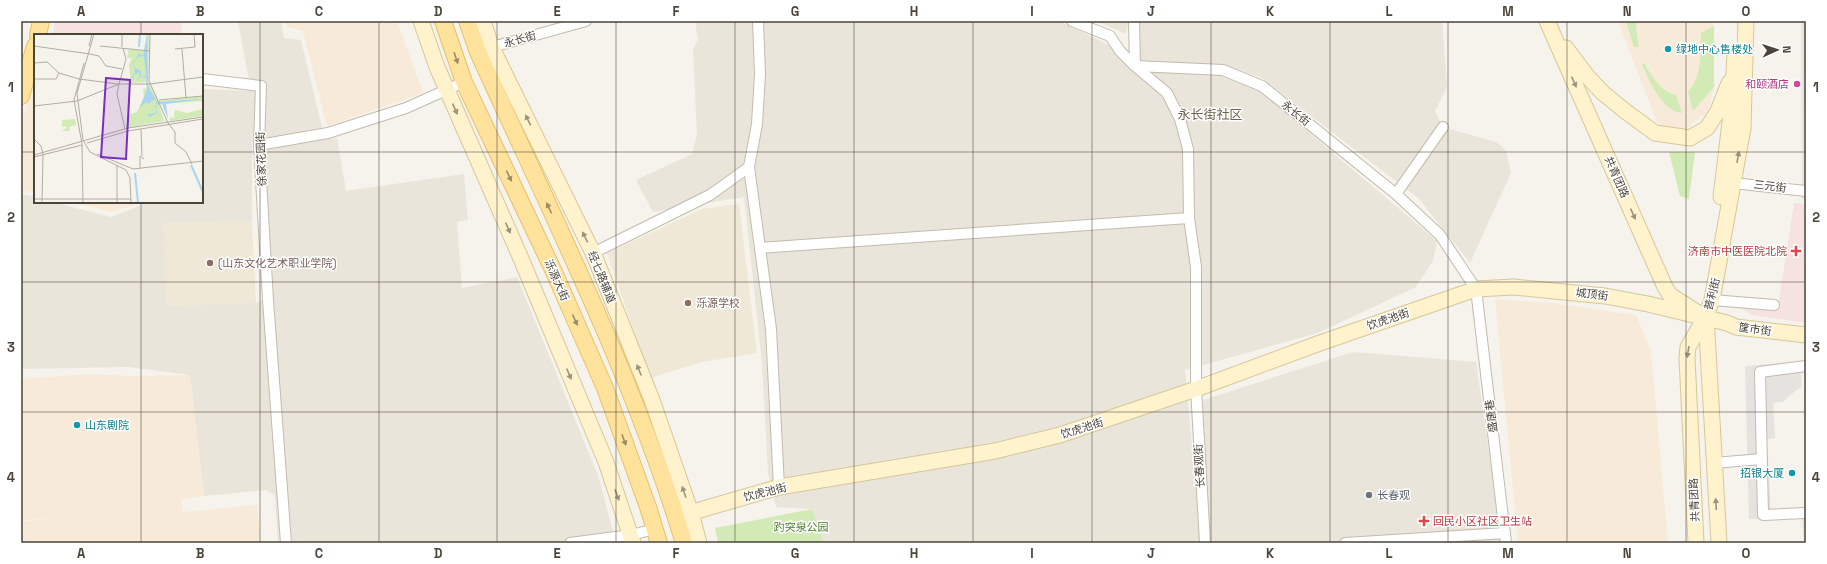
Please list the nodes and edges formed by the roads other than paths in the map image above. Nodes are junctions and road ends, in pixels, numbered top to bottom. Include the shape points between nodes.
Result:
1 (41, 21) edge
2 (421, 21) edge
3 (443, 21) edge
4 (467, 21) edge
5 (483, 21) edge
6 (586, 21) edge
7 (758, 21) edge
8 (1072, 21) edge
9 (1134, 21) edge
10 (1735, 21) edge
11 (1746, 21) edge
12 (1549, 25) edge
13 (38, 34) edge
14 (1735, 44) junction
15 (485, 49) junction
16 (34, 50) edge
17 (1134, 66) junction
18 (203, 79) edge
19 (464, 82) junction
20 (447, 90) junction
21 (21, 96) edge
22 (1443, 126) dead end
23 (259, 146) junction
24 (749, 167) junction
25 (1734, 183) junction
26 (1806, 191) edge
27 (1396, 194) junction
28 (1189, 218) junction
29 (760, 248) junction
30 (593, 253) junction
31 (1476, 289) junction
32 (1712, 300) junction
33 (1774, 305) dead end
34 (1705, 318) junction
35 (1806, 335) edge
36 (1806, 366) edge
37 (1196, 389) junction
38 (1762, 459) junction
39 (1714, 462) junction
40 (778, 488) junction
41 (1806, 513) edge
42 (683, 515) junction
43 (657, 536) edge
44 (1506, 538) edge
45 (632, 539) edge
46 (286, 543) edge
47 (570, 543) edge
48 (684, 543) edge
49 (699, 543) edge
50 (1205, 543) edge
51 (1344, 543) edge
52 (1696, 543) edge
53 (1719, 543) edge

1 - 13 main road
2 - 20 street via 436,67
3 -> 19 main road, 泺源大街
4 - 15 main road, 泺源大街
5 - 15 street, 经七路辅道
6 - 15 street, 永长街
7 - 24 street via 760,74 757,124
8 - 17 street via 1110,36
9 - 17 street
10 - 14 street, 普利街
25 -> 11 street, 普利街 via 1743,128
12 - 14 street via 1586,76 1609,98 1655,133 1690,138 1707,128 1718,111 1729,86
12 -> 34 street, 共青团路 via 1665,287 1670,294
14 - 34 street, 普利街 via 1730,133
30 -> 15 street, 经七路辅道
42 -> 15 main road, 泺源大街 via 661,473 603,326
16 - 21 main road
17 - 27 street, 永长街 via 1223,70 1262,86
17 - 28 street, 长春观街 via 1167,93 1180,119 1188,149
18 - 23 street, 徐家花园街 via 261,86
19 - 20 street
19 -> 43 main road, 泺源大街 via 554,272 605,388
20 - 23 street via 406,108 328,133
20 -> 45 street via 606,462
22 - 27 street
23 - 46 street, 徐家花园街
24 - 29 street
24 - 30 street via 710,196
25 - 26 street, 三元街
25 - 32 street, 普利街
27 - 31 street, 永长街 via 1440,235
28 - 29 street
28 - 37 street, 长春观街 via 1196,267
29 - 40 street via 771,329
42 -> 30 street, 经七路辅道 via 652,400
31 - 34 street, 城顶街 via 1514,287 1605,296
31 - 37 street, 饮虎池街
31 - 44 street, 盛唐巷
32 - 33 street
32 - 34 street, 普利街
34 - 35 street, 筐市街 via 1736,327
34 - 39 street, 共青团路
34 -> 52 street, 共青团路 via 1688,347 1687,358
36 - 38 street via 1760,372
37 - 40 street, 饮虎池街 via 1060,436 995,451
37 - 50 street, 长春观街
38 - 39 street
38 - 41 street via 1763,515
53 -> 39 street, 共青团路
40 - 42 street, 饮虎池街
42 - 48 main road, 泺源大街
42 - 49 street, 经七路辅道
43 - 45 street
44 - 51 street
45 - 47 street

